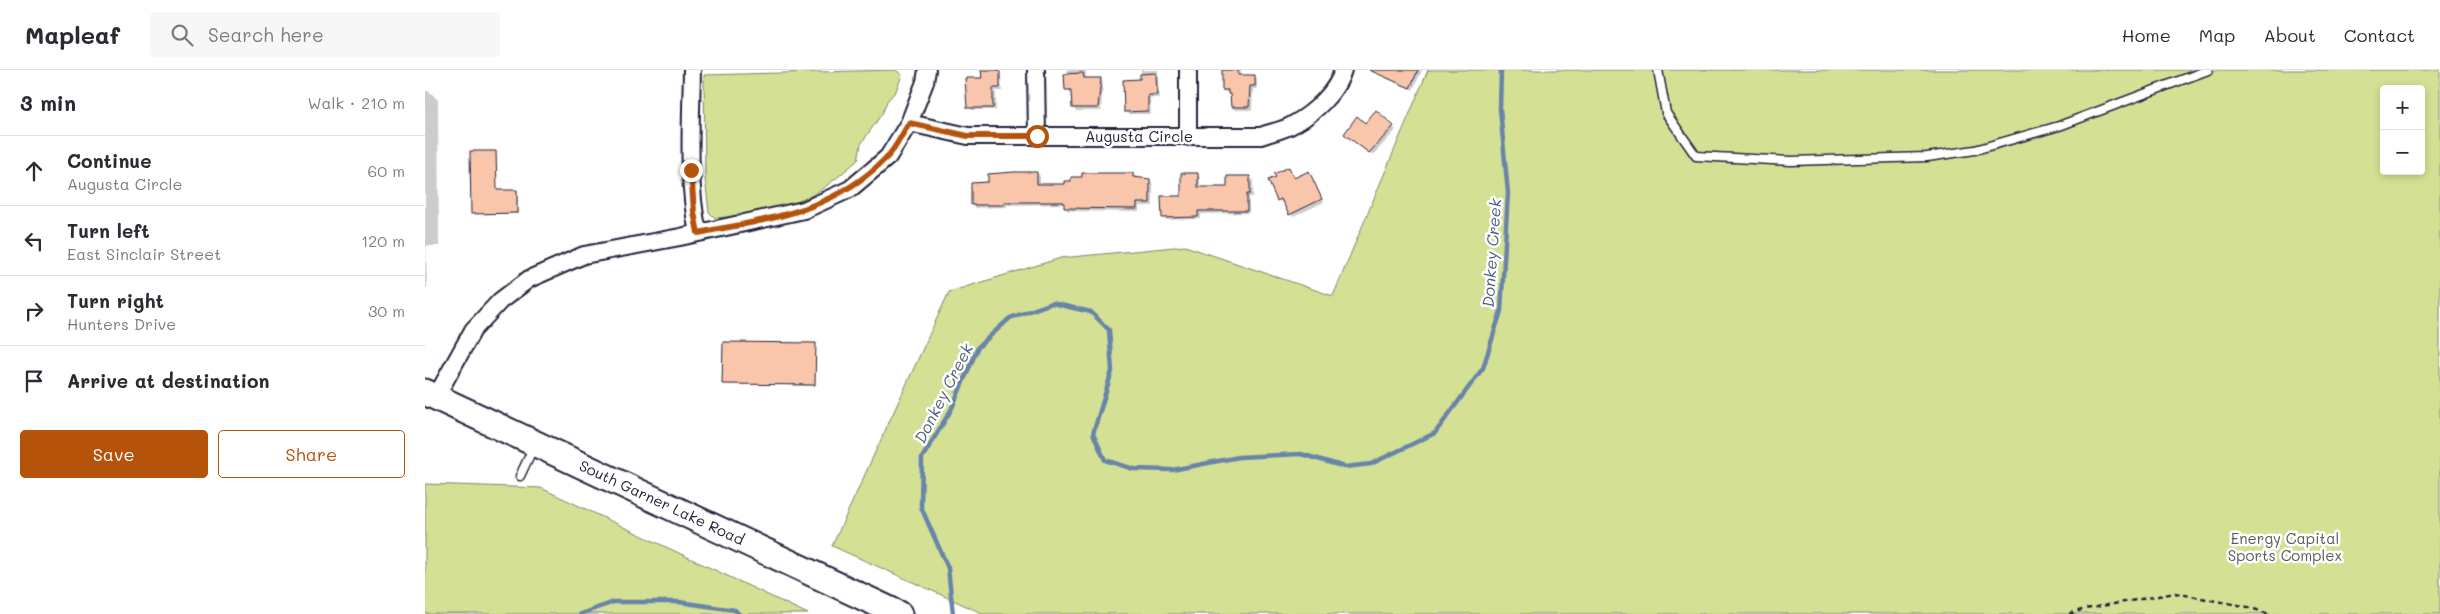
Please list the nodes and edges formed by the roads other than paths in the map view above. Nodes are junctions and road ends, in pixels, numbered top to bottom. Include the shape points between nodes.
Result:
1 (691, 70) edge
2 (927, 70) edge
3 (1036, 70) edge
4 (1188, 70) edge
5 (1343, 70) edge
6 (1658, 70) edge
7 (2208, 70) edge
8 (909, 123) junction
9 (1037, 136) junction
10 (1189, 137) junction
11 (698, 233) junction
12 (431, 395) edge
13 (535, 442) junction
14 (520, 476) dead end
15 (899, 614) edge

1 - 11 street via 691,170
2 - 8 street
3 - 9 street
4 - 10 street
5 - 10 street, Augusta Circle via 1341,78 1320,106 1293,124 1261,136
6 - 7 lane via 1666,114 1696,156 1791,161 1927,157 1975,150 2059,126
8 - 9 street, Augusta Circle via 968,136
8 - 11 street via 888,157 850,189 804,210
9 - 10 street, Augusta Circle
11 - 12 street via 584,255 529,279 500,301 473,330
12 - 13 main road, South Garner Lake Road
13 - 14 lane
13 - 15 main road, South Garner Lake Road

